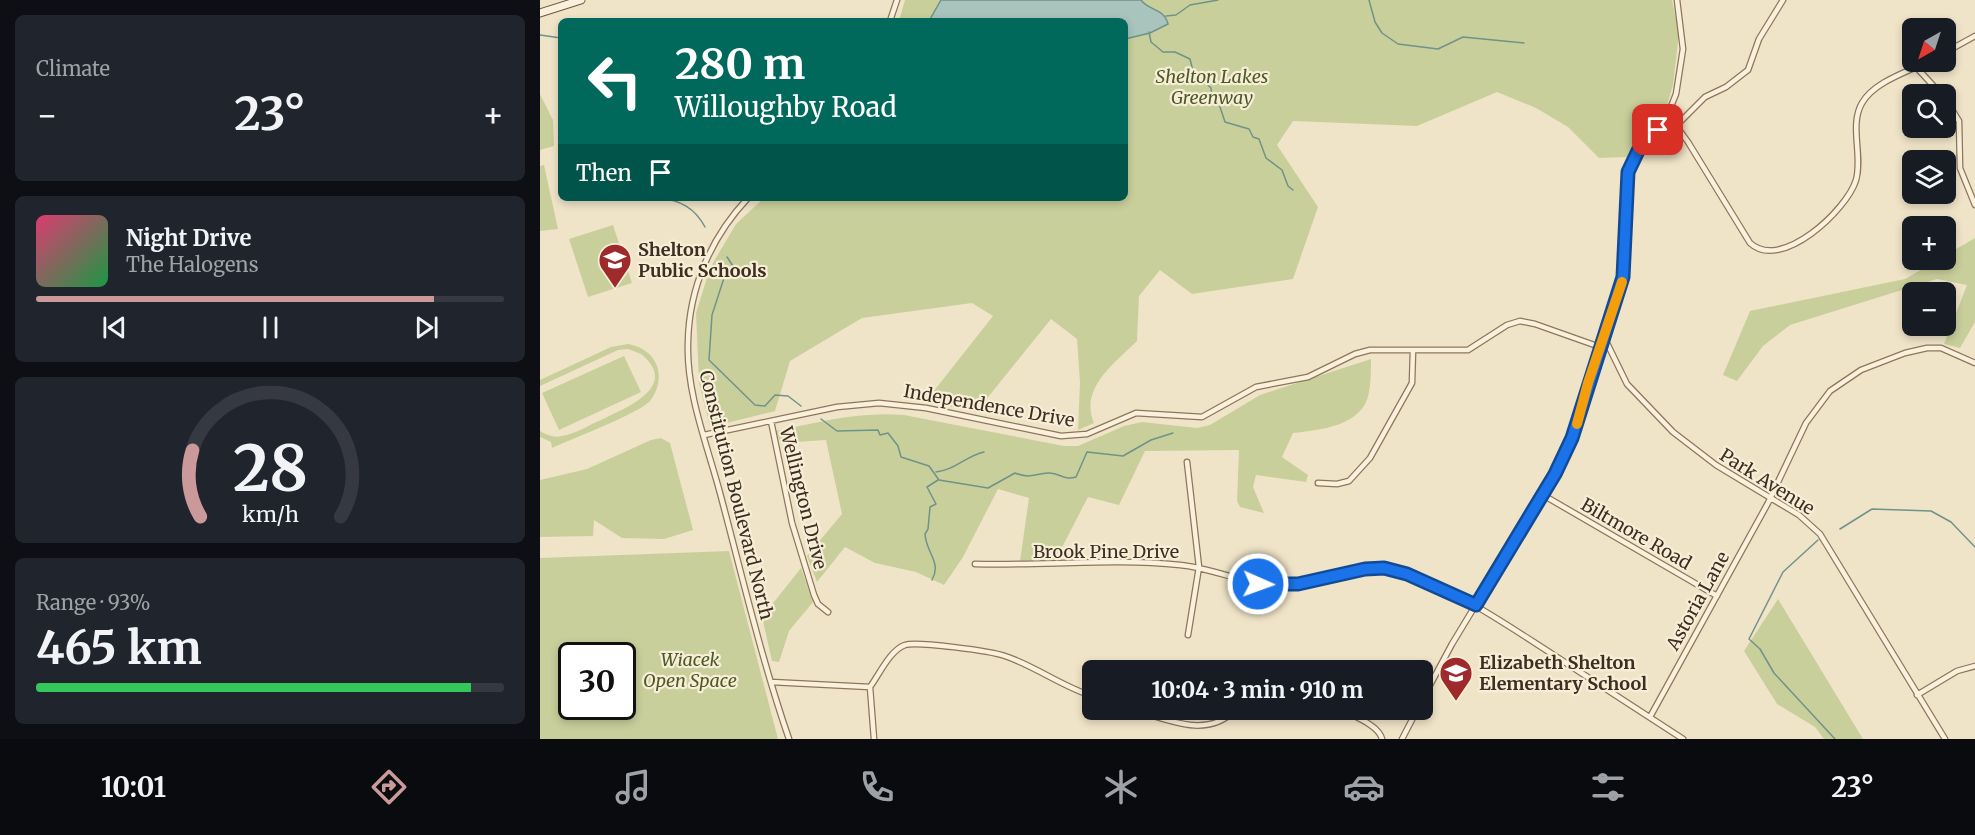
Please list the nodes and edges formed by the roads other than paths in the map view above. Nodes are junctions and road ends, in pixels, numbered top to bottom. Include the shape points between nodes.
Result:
1 (581, 0) edge
2 (897, 0) edge
3 (1677, 0) edge
4 (1784, 0) edge
5 (540, 13) edge
6 (892, 18) edge
7 (1975, 36) edge
8 (1956, 46) edge
9 (1907, 72) edge
10 (1921, 72) edge
11 (1932, 84) edge
12 (1956, 116) edge
13 (1664, 123) junction
14 (1674, 128) junction
15 (745, 201) edge
16 (1975, 205) edge
17 (1604, 337) junction
18 (1413, 350) junction
19 (1599, 350) junction
20 (1612, 356) junction
21 (1975, 363) edge
22 (771, 421) junction
23 (704, 435) junction
24 (1187, 462) dead end
25 (1318, 483) dead end
26 (1543, 495) junction
27 (1771, 498) junction
28 (975, 564) dead end
29 (1199, 567) junction
30 (1717, 596) junction
31 (1476, 605) junction
32 (828, 612) dead end
33 (1188, 635) dead end
34 (1975, 666) edge
35 (1433, 679) edge
36 (771, 682) junction
37 (870, 687) junction
38 (1082, 693) edge
39 (1917, 694) junction
40 (1650, 717) junction
41 (1169, 720) edge
42 (1221, 720) edge
43 (1360, 720) edge
44 (1412, 720) edge
45 (789, 739) edge
46 (874, 739) edge
47 (1382, 739) edge
48 (1402, 739) edge
49 (1683, 739) edge
50 (1945, 739) edge

1 - 5 main road
2 - 6 street
3 - 13 street via 1682,58 1676,94
4 - 14 street via 1759,39 1748,70 1705,97
7 - 8 street
9 - 14 street via 1882,85 1863,102 1858,115 1859,162 1853,188 1825,221 1784,249 1767,251 1750,243 1699,158
10 - 11 street
12 - 16 street via 1960,168
13 - 14 street
13 - 17 street via 1638,151 1628,172 1623,277
15 - 23 street, Constitution Boulevard North via 711,250 692,304 688,362
17 - 19 street
17 - 20 street, Park Avenue
18 - 19 street, Independence Drive via 1468,350 1520,321
18 - 22 street, Independence Drive via 1380,349 1355,354 1308,377 1256,387 1202,417 1136,413 1078,436 891,403 837,407
18 - 25 street via 1412,383 1370,458 1349,481
19 - 20 street
19 - 26 street via 1572,438
20 - 27 street, Park Avenue via 1632,391 1688,446
21 - 27 street, Astoria Lane via 1941,348 1927,348 1905,353 1845,379 1830,391 1806,423
22 - 23 street, Independence Drive
22 - 32 street, Wellington Drive via 792,523 814,595
23 - 36 street, Constitution Boulevard North
24 - 29 street
26 - 30 street, Biltmore Road
26 - 31 street
27 - 30 street, Astoria Lane
27 - 39 street, Park Avenue via 1808,522 1828,545
28 - 29 street, Brook Pine Drive via 1148,562
29 - 31 street, Brook Pine Drive via 1240,580 1278,585 1384,568 1407,574
29 - 33 street
30 - 40 street, Astoria Lane
31 - 35 street
31 - 40 street, Brook Pine Drive
34 - 39 street via 1957,671
36 - 37 street
36 - 45 street, Constitution Boulevard North
37 - 38 street via 895,652 905,645 928,645 1004,656
37 - 46 street
39 - 50 street, Park Avenue
40 - 49 street, Brook Pine Drive
41 - 42 street via 1189,726
43 - 47 street via 1373,727
44 - 48 street

